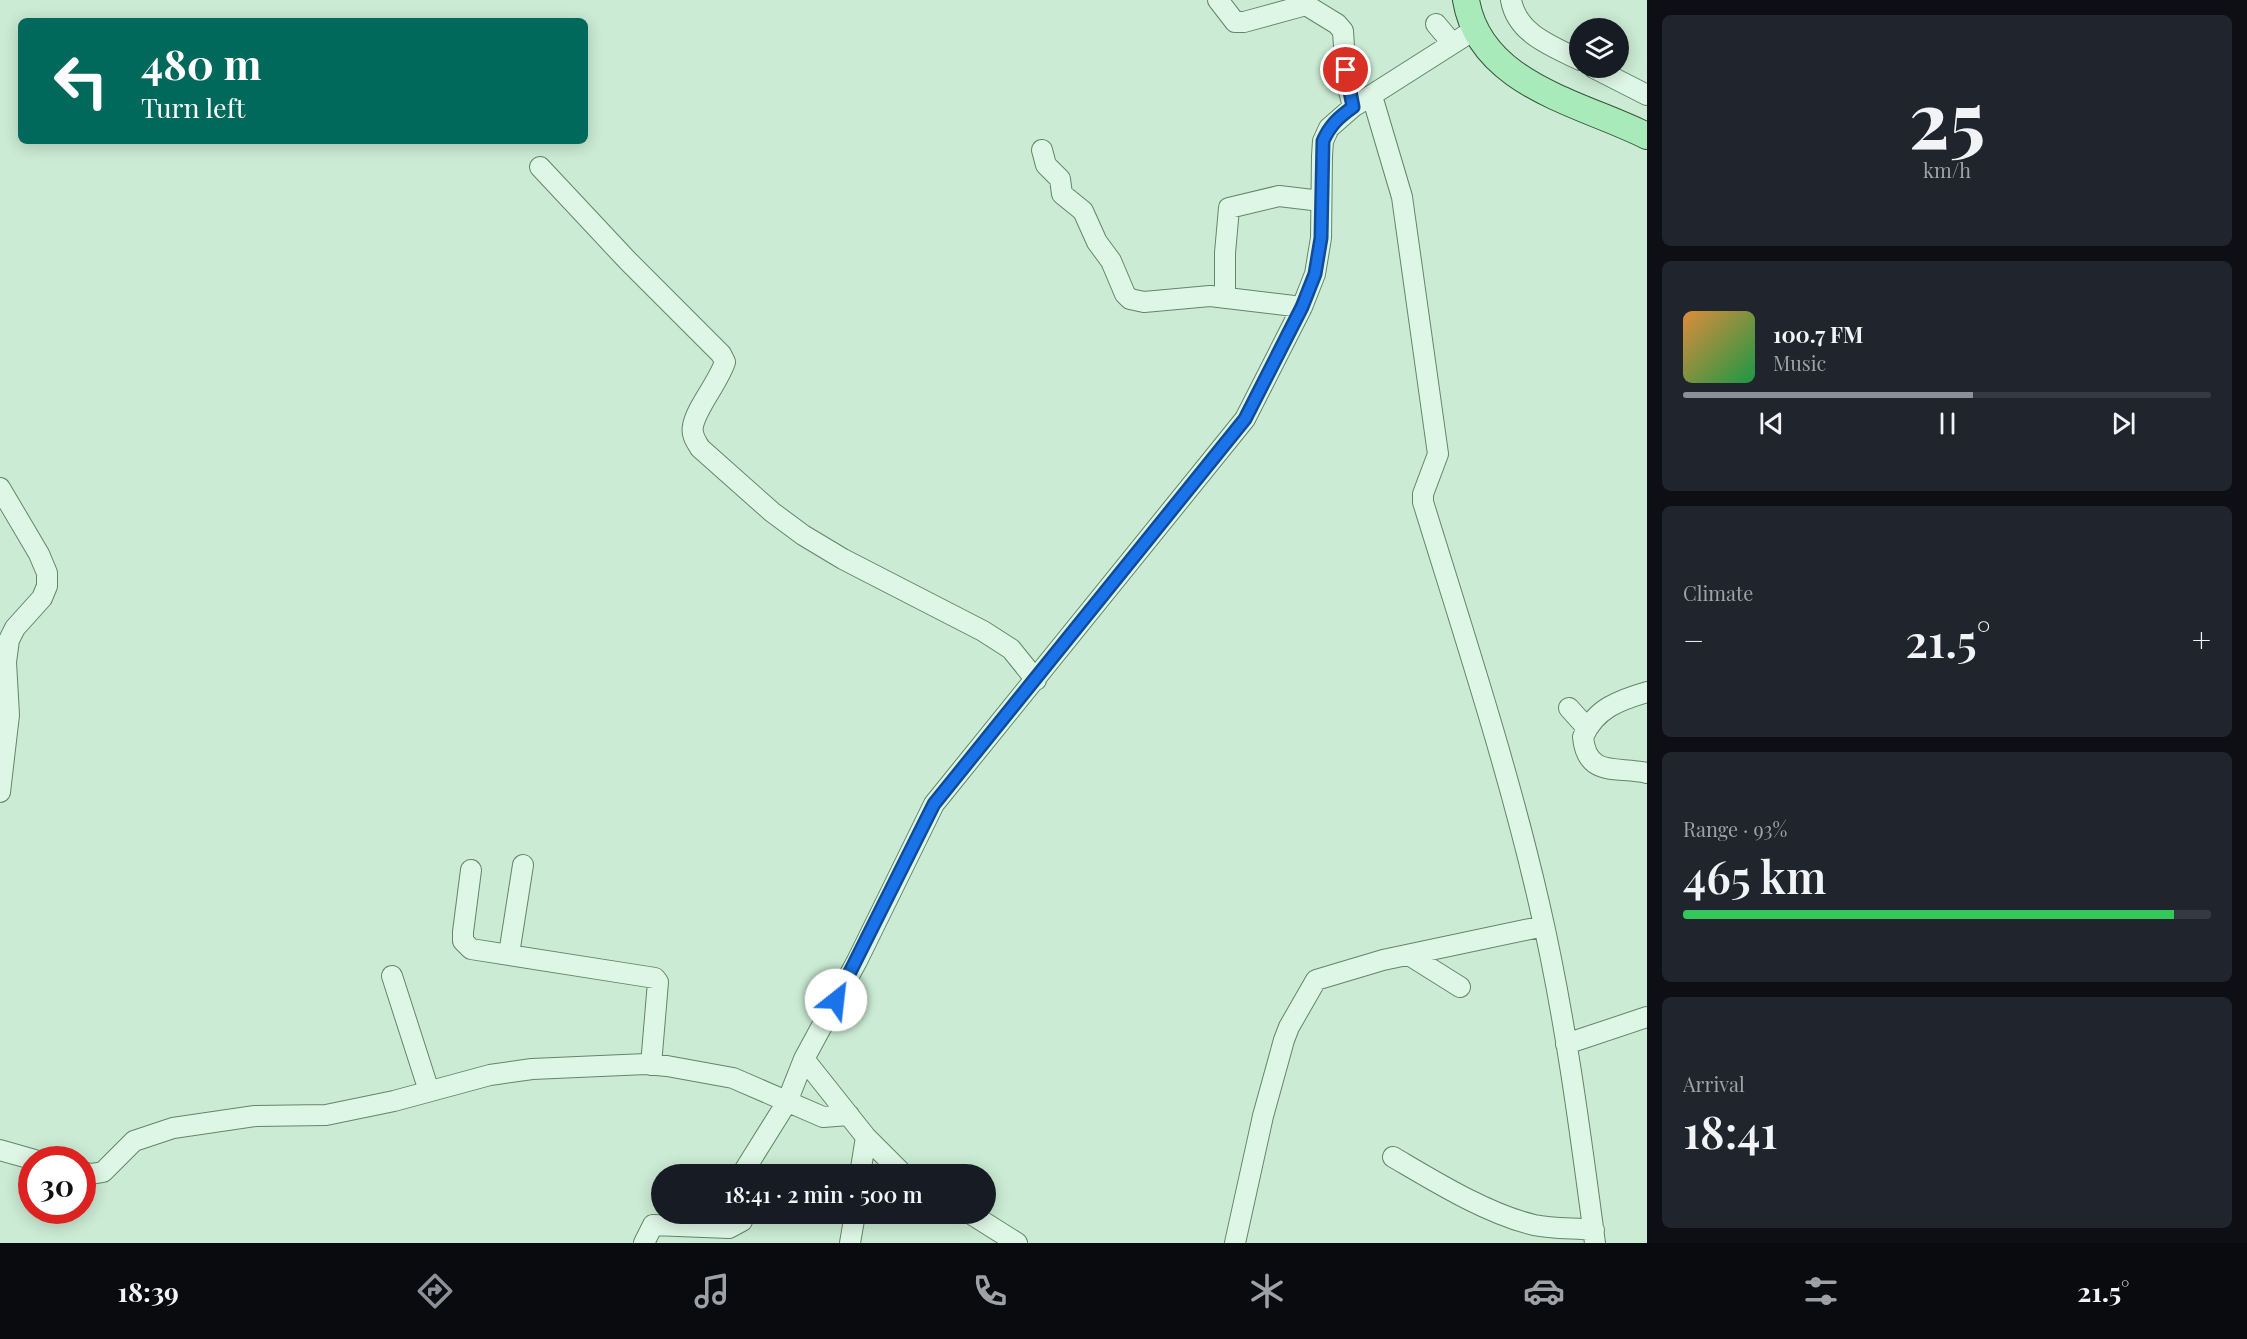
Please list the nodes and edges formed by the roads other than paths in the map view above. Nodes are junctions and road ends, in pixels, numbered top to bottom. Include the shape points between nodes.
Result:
1 (1218, 0) edge
2 (1466, 0) edge
3 (1511, 0) edge
4 (1446, 39) junction
5 (1569, 54) edge
6 (1614, 78) edge
7 (1647, 95) edge
8 (1372, 96) junction
9 (1353, 107) junction
10 (1647, 136) edge
11 (1042, 150) dead end
12 (540, 167) dead end
13 (1321, 201) junction
14 (1225, 298) junction
15 (1302, 307) junction
16 (0, 488) edge
17 (3, 662) edge
18 (1036, 680) junction
19 (1647, 692) edge
20 (1569, 708) dead end
21 (1587, 728) junction
22 (1647, 773) edge
23 (0, 792) edge
24 (523, 865) dead end
25 (471, 870) dead end
26 (1544, 926) junction
27 (509, 954) junction
28 (1409, 955) junction
29 (392, 976) dead end
30 (1460, 987) dead end
31 (1647, 1017) edge
32 (1566, 1044) junction
33 (804, 1059) junction
34 (651, 1065) junction
35 (429, 1091) junction
36 (787, 1102) junction
37 (849, 1115) junction
38 (866, 1137) junction
39 (0, 1150) edge
40 (18, 1155) edge
41 (1393, 1157) dead end
42 (748, 1164) edge
43 (862, 1164) edge
44 (893, 1164) edge
45 (96, 1173) edge
46 (736, 1224) edge
47 (853, 1224) edge
48 (987, 1224) edge
49 (1595, 1236) edge
50 (644, 1243) edge
51 (850, 1243) edge
52 (1017, 1243) edge
53 (1235, 1243) edge

1 - 9 street via 1235,22 1306,5 1336,24 1343,31 1346,80
2 - 4 main road
3 - 5 street via 1526,29
4 - 8 street
4 - 10 main road
6 - 7 street
8 - 9 street
8 - 26 street via 1402,197 1438,454 1423,502 1490,719
9 - 13 street via 1336,119 1323,141
11 - 14 street via 1046,165 1060,179 1062,194 1081,207 1130,299 1144,302
12 - 18 street via 721,354 725,362 721,375 693,425 693,437 700,448 803,535 992,637 1011,649
13 - 14 street via 1279,196 1229,208
13 - 15 street via 1319,255
14 - 15 street
15 - 18 street via 1245,419
16 - 17 street via 47,573 42,598 11,634
17 - 23 street via 9,708
18 - 33 street via 934,804
19 - 21 street via 1613,703
20 - 21 street
21 - 22 street via 1584,747 1593,763 1601,768
24 - 27 street
25 - 27 street via 463,941 471,949
26 - 28 street
26 - 32 street
27 - 34 street via 655,978 658,982
28 - 30 street
28 - 53 street via 1316,980 1286,1033
29 - 35 street
31 - 32 street
32 - 49 street
33 - 36 street
33 - 37 street
34 - 35 street via 509,1071
34 - 36 street via 723,1076
35 - 45 street via 326,1114 255,1116 173,1128 134,1142 103,1172
36 - 37 street via 823,1117
36 - 42 street
37 - 38 street
38 - 43 street
38 - 44 street
39 - 40 street
41 - 49 street via 1442,1186 1515,1219
46 - 50 street via 729,1228 653,1225
47 - 51 street
48 - 52 street

